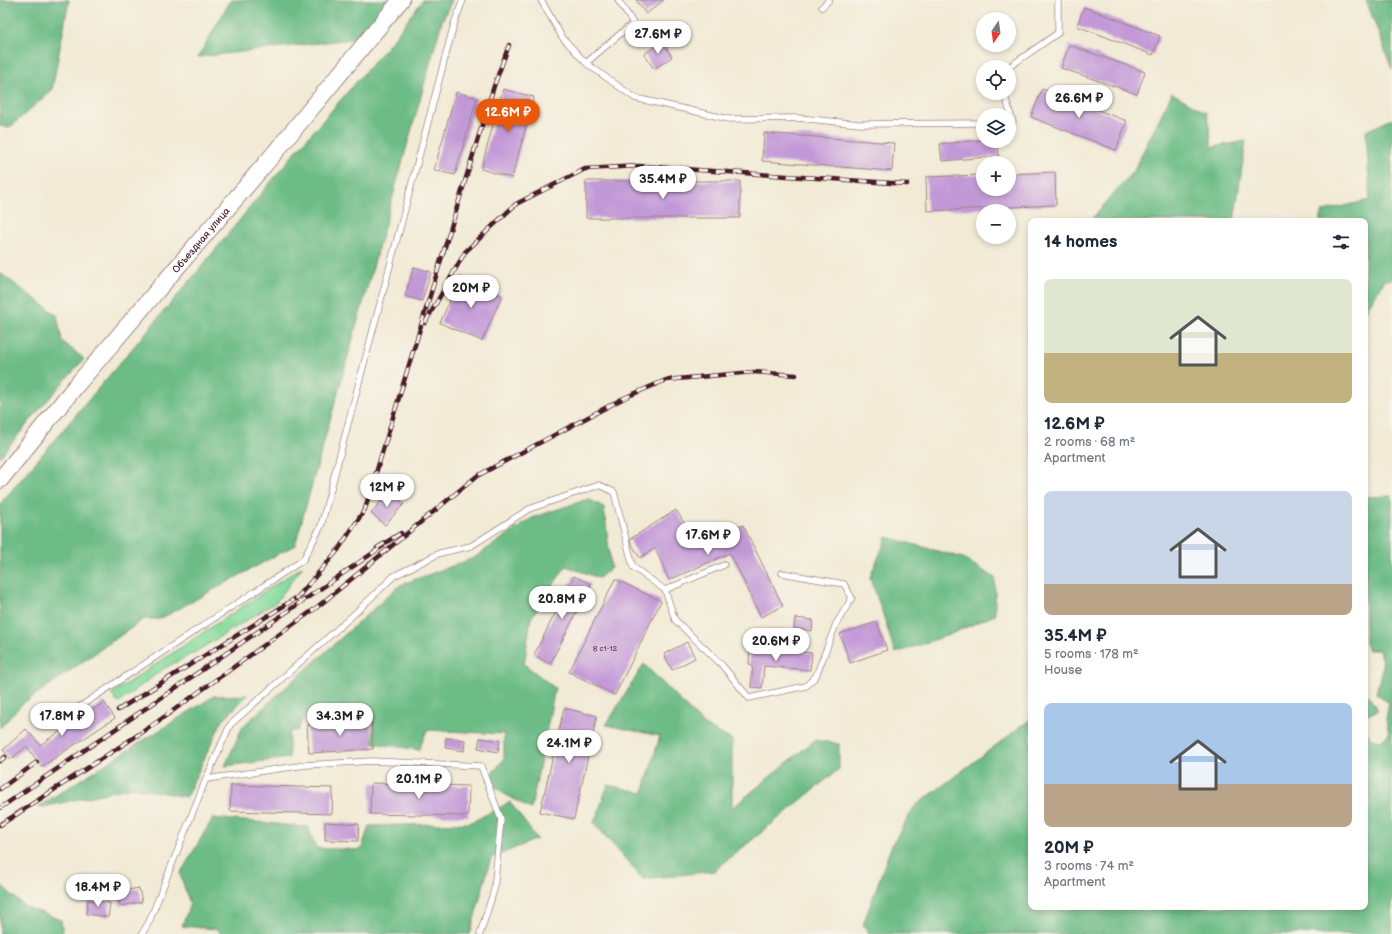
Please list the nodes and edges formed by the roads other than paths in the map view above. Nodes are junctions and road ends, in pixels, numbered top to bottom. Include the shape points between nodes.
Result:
1 (401, 0) edge
2 (463, 0) edge
3 (541, 0) edge
4 (618, 0) edge
5 (829, 0) edge
6 (1058, 0) edge
7 (822, 7) dead end
8 (1016, 62) edge
9 (586, 63) junction
10 (976, 123) edge
11 (0, 480) edge
12 (724, 565) dead end
13 (782, 573) dead end
14 (665, 590) junction
15 (67, 715) dead end
16 (206, 779) junction
17 (142, 934) edge
18 (480, 934) edge

1 - 11 main road, Объездная улица via 75,387
2 - 15 lane via 452,32 321,526 303,560
3 - 9 lane via 562,37
4 - 9 lane via 633,23
5 - 7 lane
6 - 8 lane via 1058,33
9 - 10 lane via 635,98 729,119 798,118 860,124
12 - 14 lane
13 - 14 lane via 844,584 852,598 836,624 816,676 806,686 749,698 721,664 675,620
14 - 16 lane via 633,567 614,492 599,485 529,509 471,546 440,553 394,576 230,724
16 - 17 lane
16 - 18 lane via 306,765 372,761 482,766 501,819 494,890

